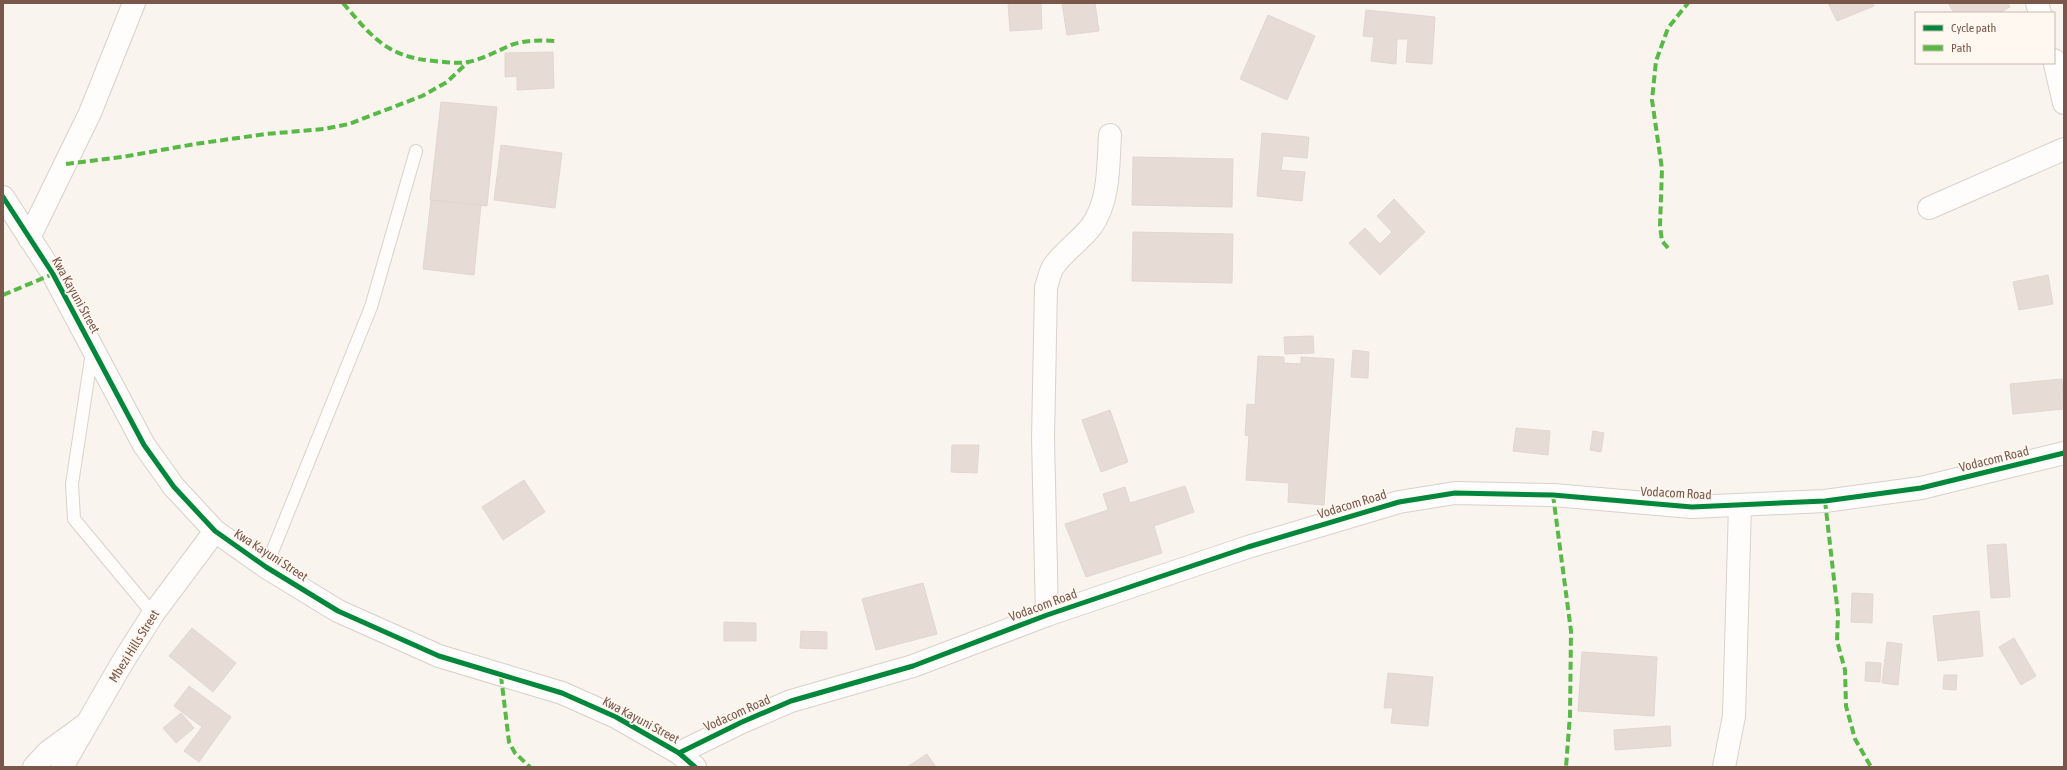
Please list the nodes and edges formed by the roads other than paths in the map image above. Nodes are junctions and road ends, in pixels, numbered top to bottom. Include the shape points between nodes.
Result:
1 (134, 3) edge
2 (2055, 64) edge
3 (2064, 103) edge
4 (1110, 135) dead end
5 (2064, 149) edge
6 (416, 151) dead end
7 (3, 197) edge
8 (1929, 208) dead end
9 (29, 238) junction
10 (93, 349) junction
11 (2064, 453) edge
12 (1740, 506) junction
13 (215, 531) junction
14 (266, 567) junction
15 (153, 614) junction
16 (1047, 615) junction
17 (89, 722) junction
18 (679, 752) junction
19 (34, 767) edge
20 (62, 767) edge
21 (695, 767) edge
22 (1724, 767) edge

1 - 9 street via 90,113
2 - 3 street
4 - 16 street via 1107,182 1101,207 1091,226 1052,268 1046,287 1043,438
5 - 8 street
6 - 14 lane via 371,307
7 - 9 street, Kwa Kayuni Street
9 - 10 street, Kwa Kayuni Street via 53,274
10 - 13 street, Kwa Kayuni Street via 144,445 174,487
10 - 15 lane via 72,484 74,519
11 - 12 street, Vodacom Road via 1922,488 1825,501
12 - 16 street, Vodacom Road via 1692,507 1553,495 1455,493 1413,499 1248,547
12 - 22 street via 1734,716
13 - 14 street, Kwa Kayuni Street
13 - 15 street, Mbezi Hills Street
14 - 18 street, Kwa Kayuni Street via 338,611 425,650 501,676 562,693 616,717
15 - 17 street, Mbezi Hills Street via 122,662
16 - 18 street, Vodacom Road via 913,666 791,701
17 - 19 street via 48,752
17 - 20 street, Mbezi Hills Street
18 - 21 street, Kwa Kayuni Street

